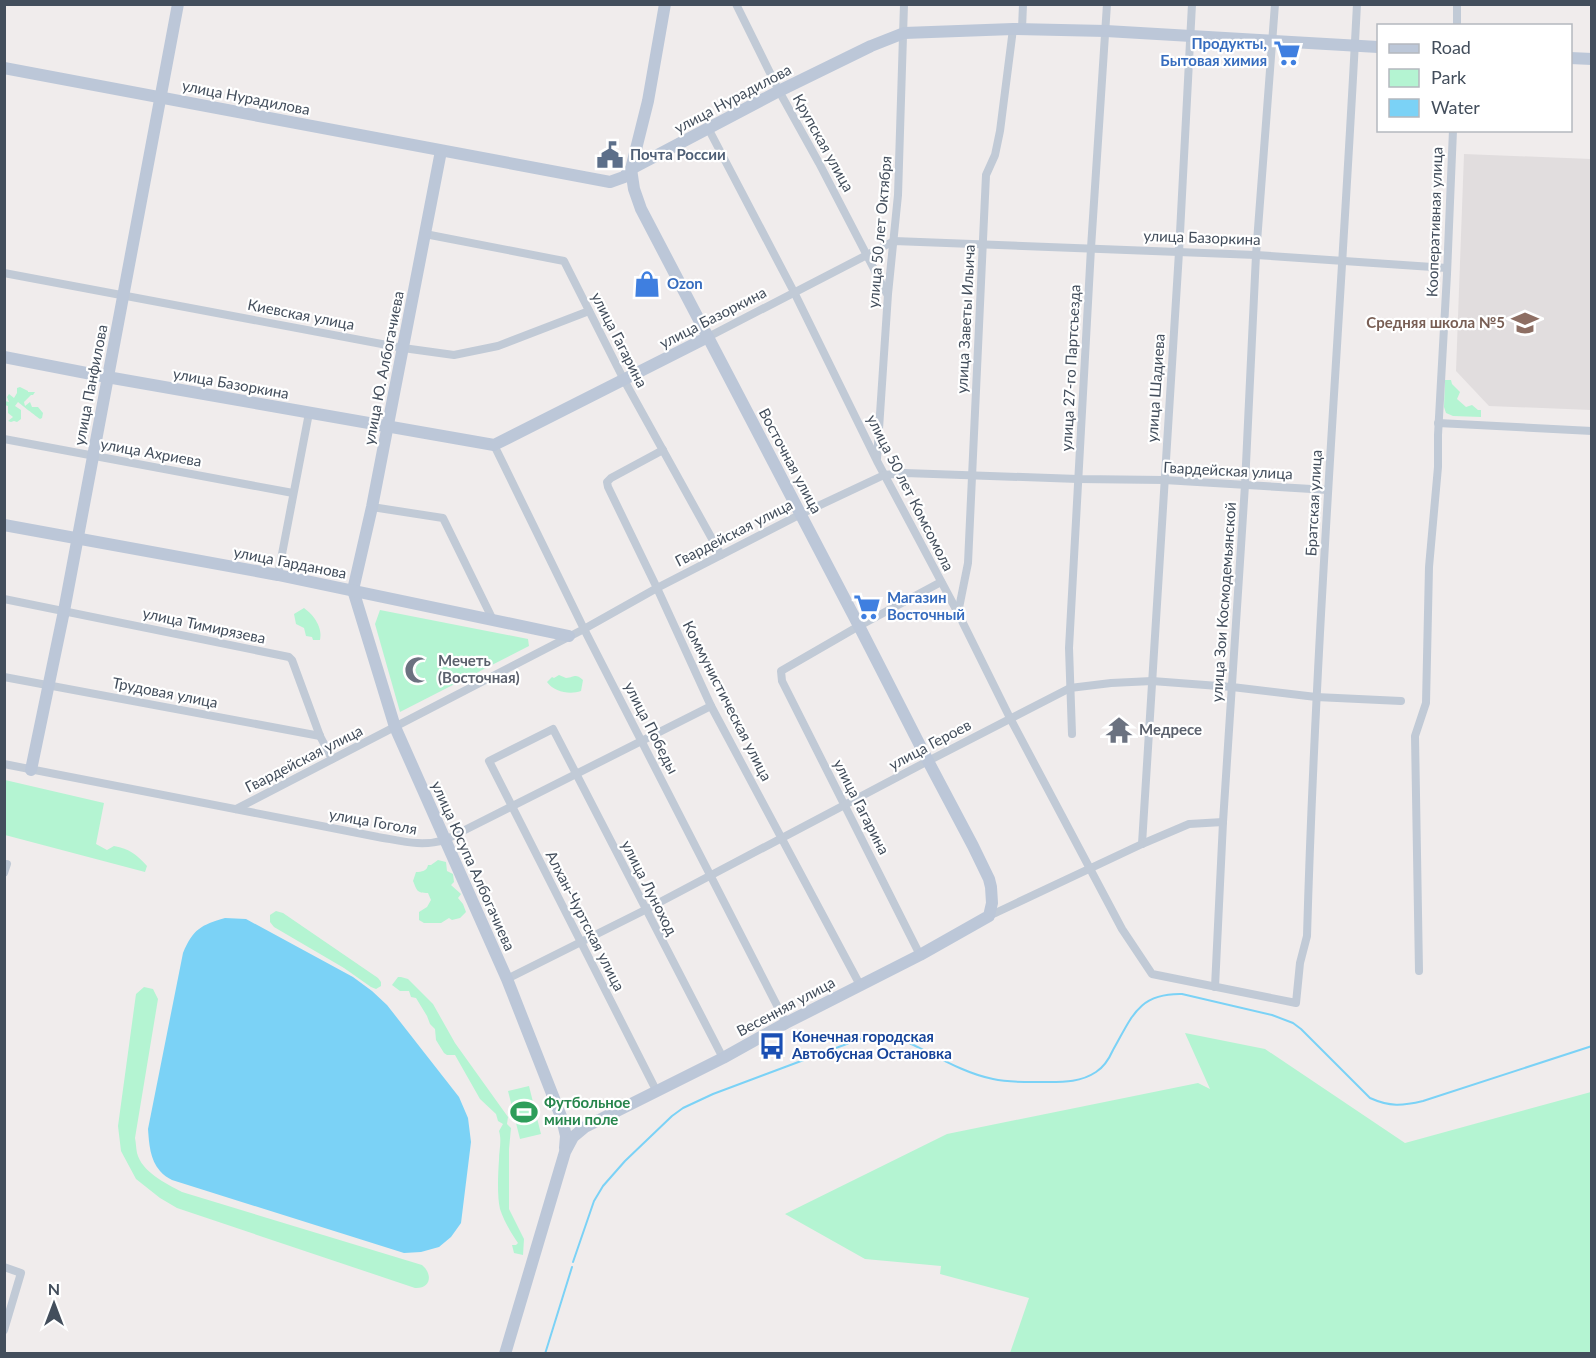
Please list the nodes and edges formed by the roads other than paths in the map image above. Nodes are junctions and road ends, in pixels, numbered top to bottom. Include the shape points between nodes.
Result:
1 (178, 4) edge
2 (665, 4) edge
3 (736, 4) edge
4 (904, 4) edge
5 (1023, 4) edge
6 (1107, 4) edge
7 (1192, 4) edge
8 (1275, 4) edge
9 (1357, 4) edge
10 (1457, 4) edge
11 (1457, 24) edge
12 (1018, 29) junction
13 (1106, 32) junction
14 (904, 33) junction
15 (1190, 37) junction
16 (1274, 41) junction
17 (1355, 45) junction
18 (1377, 47) edge
19 (1572, 58) edge
20 (1592, 59) edge
21 (4, 68) edge
22 (779, 91) junction
23 (161, 98) junction
24 (708, 128) junction
25 (1453, 132) edge
26 (441, 151) junction
27 (632, 169) junction
28 (616, 181) junction
29 (634, 189) junction
30 (425, 234) junction
31 (894, 241) junction
32 (982, 244) junction
33 (1091, 248) junction
34 (1179, 252) junction
35 (867, 254) junction
36 (1256, 255) junction
37 (1343, 261) junction
38 (1447, 268) junction
39 (4, 273) edge
40 (794, 292) junction
41 (888, 294) junction
42 (123, 295) junction
43 (589, 311) junction
44 (708, 337) junction
45 (403, 348) junction
46 (4, 357) edge
47 (107, 377) junction
48 (624, 380) junction
49 (309, 413) junction
50 (1438, 423) junction
51 (388, 426) junction
52 (1592, 431) edge
53 (4, 439) edge
54 (495, 445) junction
55 (663, 450) junction
56 (93, 456) junction
57 (877, 461) junction
58 (884, 475) junction
59 (972, 476) junction
60 (1078, 479) junction
61 (1164, 480) junction
62 (1245, 484) junction
63 (1328, 490) junction
64 (293, 493) junction
65 (372, 507) junction
66 (801, 514) junction
67 (4, 525) edge
68 (77, 538) junction
69 (721, 555) junction
70 (278, 575) junction
71 (941, 582) junction
72 (657, 588) junction
73 (354, 590) junction
74 (4, 598) edge
75 (63, 610) junction
76 (958, 613) junction
77 (493, 620) junction
78 (859, 626) junction
79 (584, 629) junction
80 (569, 636) junction
81 (4, 676) edge
82 (1152, 681) junction
83 (48, 685) junction
84 (1233, 687) junction
85 (1070, 688) junction
86 (1316, 697) junction
87 (1401, 701) dead end
88 (711, 706) junction
89 (1010, 718) junction
90 (395, 727) junction
91 (1072, 734) dead end
92 (320, 736) junction
93 (642, 740) junction
94 (332, 759) junction
95 (489, 761) joint
96 (928, 761) junction
97 (4, 764) edge
98 (31, 770) junction
99 (576, 773) junction
100 (845, 804) junction
101 (512, 806) junction
102 (236, 809) junction
103 (1223, 822) junction
104 (782, 838) junction
105 (445, 840) junction
106 (1142, 844) junction
107 (7, 864) dead end
108 (1091, 869) junction
109 (4, 873) edge
110 (711, 876) junction
111 (645, 910) junction
112 (989, 916) junction
113 (581, 942) junction
114 (920, 955) junction
115 (1419, 971) dead end
116 (507, 979) junction
117 (860, 985) junction
118 (1215, 987) junction
119 (1296, 1003) joint
120 (786, 1023) junction
121 (723, 1058) junction
122 (657, 1092) junction
123 (565, 1152) junction
124 (4, 1267) edge
125 (4, 1330) edge
126 (505, 1353) edge

1 - 23 street, улица Панфилова
2 - 27 street, Восточная улица
3 - 22 street, Крупская улица
4 - 14 street, улица 50 лет Октября
5 - 12 street, улица Заветы Ильича
6 - 13 street, улица 27-го Партсъезда
7 - 15 street, улица Шадиева
8 - 16 street, улица Зои Космодемьянской
9 - 17 street, Братская улица
10 - 11 street
12 - 13 street, улица Нурадилова
12 - 14 street, улица Нурадилова
12 - 32 street, улица Заветы Ильича via 995,154 986,175
13 - 15 street, улица Нурадилова
13 - 33 street, улица 27-го Партсъезда
14 - 22 street, улица Нурадилова
14 - 31 street, улица 50 лет Октября
15 - 16 street, улица Нурадилова
15 - 34 street, улица Шадиева
16 - 17 street, улица Нурадилова
16 - 36 street, улица Зои Космодемьянской
17 - 18 street, улица Нурадилова
17 - 37 street, Братская улица
19 - 20 street
21 - 23 street, улица Нурадилова
22 - 24 street, улица Нурадилова
22 - 35 street, Крупская улица
23 - 26 street, улица Нурадилова
23 - 42 street, улица Панфилова
24 - 27 street, улица Нурадилова
24 - 40 street, улица 50 лет Комсомола
25 - 38 street, Кооперативная улица
26 - 28 street, улица Нурадилова via 604,182
26 - 30 street, улица Ю. Албогачиева
27 - 28 street, улица Нурадилова
27 - 29 street, Восточная улица
28 - 29 street
29 - 44 street, Восточная улица
30 - 43 street, улица Гагарина via 564,261
30 - 45 street, улица Ю. Албогачиева
31 - 32 street, улица Базоркина
31 - 35 street, улица Базоркина
31 - 41 street, улица 50 лет Октября
32 - 33 street, улица Базоркина
32 - 59 street, улица Заветы Ильича
33 - 34 street, улица Базоркина
33 - 60 street, улица 27-го Партсъезда
34 - 36 street, улица Базоркина
34 - 61 street, улица Шадиева
35 - 40 street, улица Базоркина
35 - 41 street, Крупская улица
36 - 37 street, улица Базоркина
36 - 62 street, улица Зои Космодемьянской
37 - 38 street, улица Базоркина
37 - 63 street, Братская улица
38 - 50 street, Кооперативная улица
39 - 42 street, Киевская улица
40 - 44 street, улица Базоркина
40 - 57 street, улица 50 лет Комсомола
41 - 57 street, улица 50 лет Октября
42 - 45 street, Киевская улица
42 - 47 street, улица Панфилова
43 - 45 street, Киевская улица via 498,346 454,356
43 - 48 street, улица Гагарина
44 - 48 street, улица Базоркина
44 - 66 street, Восточная улица
45 - 51 street, улица Ю. Албогачиева
46 - 47 street, улица Базоркина
47 - 49 street, улица Базоркина
47 - 56 street, улица Панфилова
48 - 54 street, улица Базоркина
48 - 55 street, улица Гагарина
49 - 51 street, улица Базоркина
49 - 64 street
50 - 52 street
50 - 115 street, Кооперативная улица via 1438,467 1428,567 1426,703 1415,736
51 - 54 street, улица Базоркина
51 - 65 street, улица Ю. Албогачиева
53 - 56 street, улица Ахриева
54 - 79 street, улица Победы
55 - 69 street, улица Гагарина
55 - 72 street, Коммунистическая улица via 608,482
56 - 64 street, улица Ахриева
56 - 68 street, улица Панфилова
57 - 58 street, улица 50 лет Комсомола
58 - 59 street, Гвардейская улица
58 - 66 street, Гвардейская улица
58 - 71 street, улица 50 лет Комсомола
59 - 60 street, Гвардейская улица
59 - 76 street, улица Заветы Ильича via 968,563
60 - 61 street, Гвардейская улица
60 - 85 street, улица 27-го Партсъезда
61 - 62 street, Гвардейская улица
61 - 82 street, улица Шадиева
62 - 63 street, Гвардейская улица
62 - 84 street, улица Зои Космодемьянской
63 - 86 street, Братская улица
64 - 70 street
65 - 73 street, улица Ю. Албогачиева
65 - 77 street via 443,518
66 - 69 street, Гвардейская улица
66 - 78 street, Восточная улица
67 - 68 street, улица Гарданова
68 - 70 street, улица Гарданова
68 - 75 street, улица Панфилова
69 - 72 street, Гвардейская улица
70 - 73 street, улица Гарданова
71 - 76 street, улица 50 лет Комсомола
71 - 78 street
72 - 79 street, Гвардейская улица
72 - 88 street, Коммунистическая улица
73 - 77 street, улица Гарданова
73 - 90 street, улица Юсупа Албогачиева
74 - 75 street, улица Тимирязева
75 - 83 street, улица Панфилова
75 - 92 street, улица Тимирязева via 289,657
76 - 89 street, улица 50 лет Комсомола
77 - 80 street, улица Гарданова
78 - 96 street, Восточная улица
78 - 100 street, улица Гагарина via 781,671 782,681
79 - 80 street, Гвардейская улица
79 - 93 street, улица Победы
80 - 90 street, Гвардейская улица
81 - 83 street, Трудовая улица
82 - 84 street, улица Героев
82 - 85 street, улица Героев
82 - 106 street, улица Шадиева
83 - 92 street, Трудовая улица
83 - 98 street, улица Панфилова
84 - 86 street, улица Героев
84 - 103 street, улица Зои Космодемьянской
85 - 89 street, улица Героев
85 - 91 street, улица 27-го Партсъезда
86 - 87 street, улица Героев
86 - 119 street, Братская улица via 1307,936
88 - 93 street, улица Гоголя
88 - 104 street, Коммунистическая улица
89 - 96 street, улица Героев
89 - 108 street, улица 50 лет Комсомола
90 - 94 street, Гвардейская улица
90 - 105 street, улица Юсупа Албогачиева
92 - 94 street, улица Тимирязева
93 - 99 street, улица Гоголя
93 - 110 street, улица Победы
94 - 102 street, Гвардейская улица
95 - 99 street, улица Луноход via 553,729
95 - 101 street, Алхан-Чуртская улица
96 - 100 street, улица Героев
96 - 112 street, Восточная улица via 989,879
97 - 98 street, улица Гоголя
98 - 102 street, улица Гоголя
99 - 101 street, улица Гоголя
99 - 111 street, улица Луноход
100 - 104 street, улица Героев
100 - 114 street, улица Гагарина
101 - 105 street, улица Гоголя
101 - 113 street, Алхан-Чуртская улица
102 - 105 street, улица Гоголя via 419,844
103 - 106 street, Весенняя улица via 1189,824
103 - 118 street, улица Зои Космодемьянской
104 - 110 street, улица Героев
104 - 117 street, Коммунистическая улица
105 - 116 street, улица Юсупа Албогачиева
106 - 108 street, Весенняя улица
107 - 109 street
108 - 112 street, Весенняя улица
108 - 118 street, улица 50 лет Комсомола via 1122,929 1152,974
110 - 111 street, улица Героев
110 - 120 street, улица Победы
111 - 113 street, улица Героев
111 - 121 street, улица Луноход
112 - 114 street, Весенняя улица
113 - 116 street, улица Героев
113 - 122 street, Алхан-Чуртская улица
114 - 117 street, Весенняя улица
116 - 123 street, улица Юсупа Албогачиева via 562,1119
117 - 120 street, Весенняя улица
118 - 119 street, улица 50 лет Комсомола
120 - 121 street, Весенняя улица
121 - 122 street, Весенняя улица
122 - 123 street, Весенняя улица via 579,1131
123 - 126 street, Весенняя улица
124 - 125 street via 21,1274

